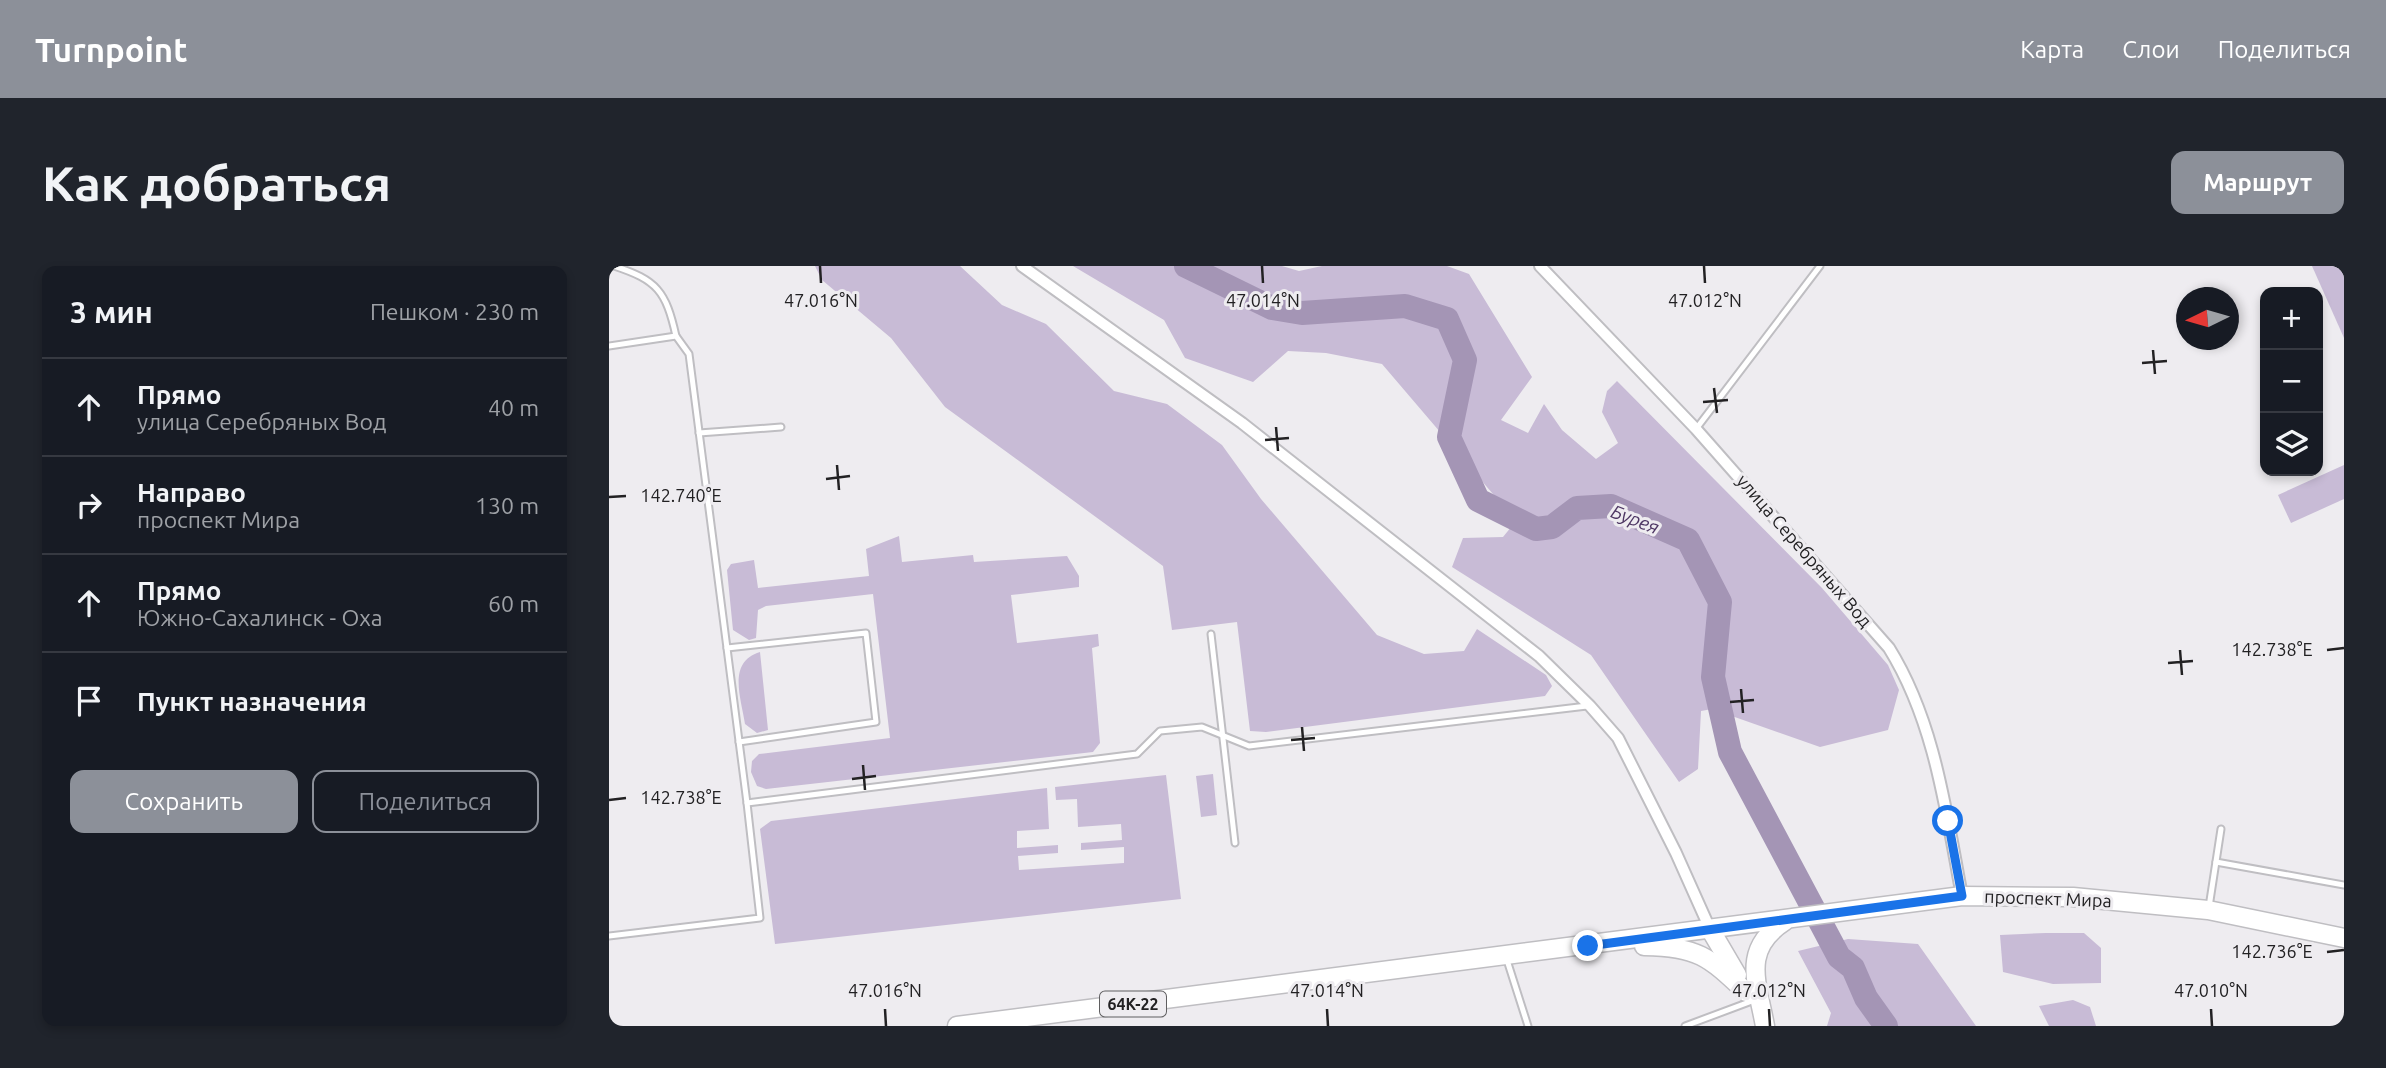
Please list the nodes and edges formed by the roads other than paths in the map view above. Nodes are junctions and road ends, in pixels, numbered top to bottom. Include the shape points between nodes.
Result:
1 (614, 266) edge
2 (1022, 266) edge
3 (1539, 266) edge
4 (1820, 266) edge
5 (676, 336) junction
6 (609, 346) edge
7 (781, 427) dead end
8 (1696, 429) junction
9 (699, 433) junction
10 (1211, 634) dead end
11 (727, 648) junction
12 (1590, 706) junction
13 (1223, 736) junction
14 (739, 742) junction
15 (747, 803) junction
16 (2221, 829) dead end
17 (1235, 843) dead end
18 (2216, 862) junction
19 (2344, 885) edge
20 (1962, 896) junction
21 (2209, 910) junction
22 (1794, 917) junction
23 (1710, 929) junction
24 (609, 936) edge
25 (2344, 938) edge
26 (1588, 946) junction
27 (1506, 957) junction
28 (1749, 996) junction
29 (1069, 1019) edge
30 (957, 1026) edge
31 (1528, 1026) edge
32 (1685, 1026) edge
33 (1764, 1026) edge

1 - 5 lane via 643,276 660,289
2 - 12 street via 1242,423 1539,656
3 - 8 street, улица Серебряных Вод
4 - 8 lane
5 - 6 lane
5 - 9 lane via 689,354
7 - 9 lane
8 - 20 street, улица Серебряных Вод via 1837,586 1907,677 1926,728
9 - 11 lane
10 - 13 lane
11 - 14 lane
11 - 14 lane via 866,633 876,722
12 - 13 lane via 1249,746
12 - 23 street via 1618,738
13 - 15 lane via 1202,727 1160,731 1137,754
13 - 17 lane
14 - 15 lane
15 - 24 lane via 761,918
16 - 18 lane
18 - 19 lane
18 - 21 lane
20 - 21 main road, проспект Мира via 2073,897
20 - 22 main road, проспект Мира
21 - 25 main road, проспект Мира
22 - 23 main road, проспект Мира
22 - 33 main road via 1769,930 1757,947
23 - 26 main road, 64К-22
23 - 28 main road
26 - 27 main road, 64К-22
26 - 28 main road via 1691,950 1711,958
27 - 29 main road, 64К-22 via 1197,996
27 - 31 lane
28 - 32 lane
28 - 33 main road
29 - 30 main road, 64К-22

